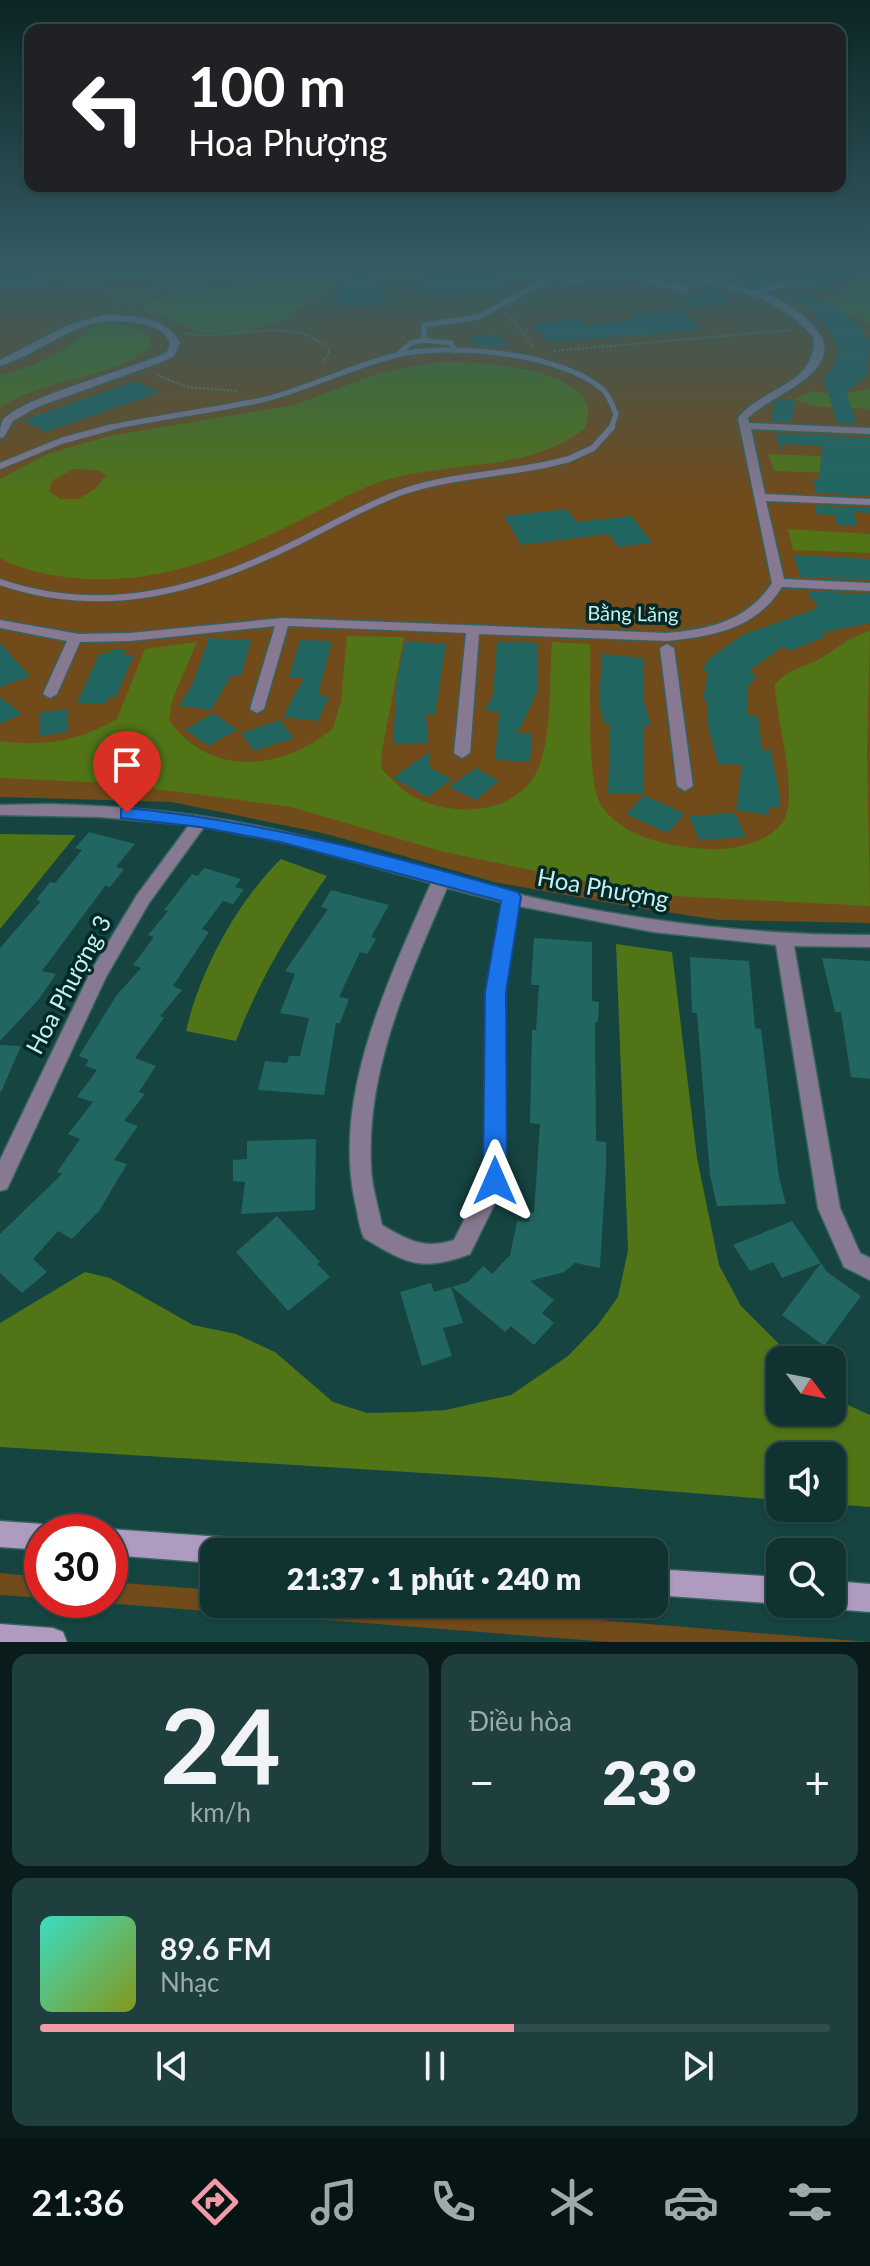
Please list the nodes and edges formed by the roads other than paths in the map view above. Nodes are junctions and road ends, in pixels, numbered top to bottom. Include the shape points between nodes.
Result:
1 (41, 348) edge
2 (173, 348) edge
3 (405, 348) edge
4 (453, 348) edge
5 (820, 348) edge
6 (455, 351) junction
7 (397, 354) junction
8 (0, 363) edge
9 (743, 426) junction
10 (870, 431) edge
11 (0, 435) edge
12 (0, 466) edge
13 (761, 497) junction
14 (870, 502) edge
15 (0, 582) edge
16 (778, 583) junction
17 (870, 587) edge
18 (283, 622) junction
19 (0, 624) edge
20 (473, 628) junction
21 (75, 638) junction
22 (671, 642) junction
23 (50, 694) dead end
24 (257, 709) dead end
25 (462, 753) dead end
26 (685, 786) dead end
27 (0, 810) edge
28 (200, 821) junction
29 (441, 881) junction
30 (511, 897) junction
31 (784, 941) junction
32 (870, 941) edge
33 (0, 1182) edge
34 (870, 1270) edge
35 (0, 1534) edge
36 (24, 1536) edge
37 (128, 1543) edge
38 (200, 1548) edge
39 (668, 1583) edge
40 (766, 1590) edge
41 (846, 1596) edge
42 (870, 1598) edge
43 (0, 1638) edge
44 (53, 1642) edge

1 - 8 street
2 - 11 street via 159,360 17,412
3 - 7 lane
4 - 6 lane
5 - 9 street via 806,376 753,407
6 - 7 lane
6 - 15 lane via 522,359 578,375 609,398 616,414 611,433 593,448 534,470 403,491 275,551 160,594 126,599 49,597
7 - 12 lane via 276,397 159,415 59,440
9 - 10 street
9 - 13 street
13 - 14 street
13 - 16 street
16 - 17 street
16 - 22 street, Bằng Lăng via 754,614 727,628
18 - 20 street, Bằng Lăng
18 - 21 street, Bằng Lăng
18 - 24 street
19 - 21 street, Bằng Lăng
20 - 22 street, Bằng Lăng via 652,636
20 - 25 street
21 - 23 street
22 - 26 street
27 - 28 street, Hoa Phượng via 85,809
28 - 29 street, Hoa Phượng via 332,849
28 - 33 street, Hoa Phượng 3 via 143,899 97,976
29 - 30 street, Hoa Phượng
29 - 30 street via 390,1000 368,1069 359,1160 372,1231 434,1259 462,1247 495,1181 495,992
30 - 31 street, Hoa Phượng
31 - 32 street, Hoa Phượng
31 - 34 street via 829,1208 852,1260
35 - 36 main road
37 - 38 main road
39 - 40 main road
41 - 42 main road
43 - 44 main road

